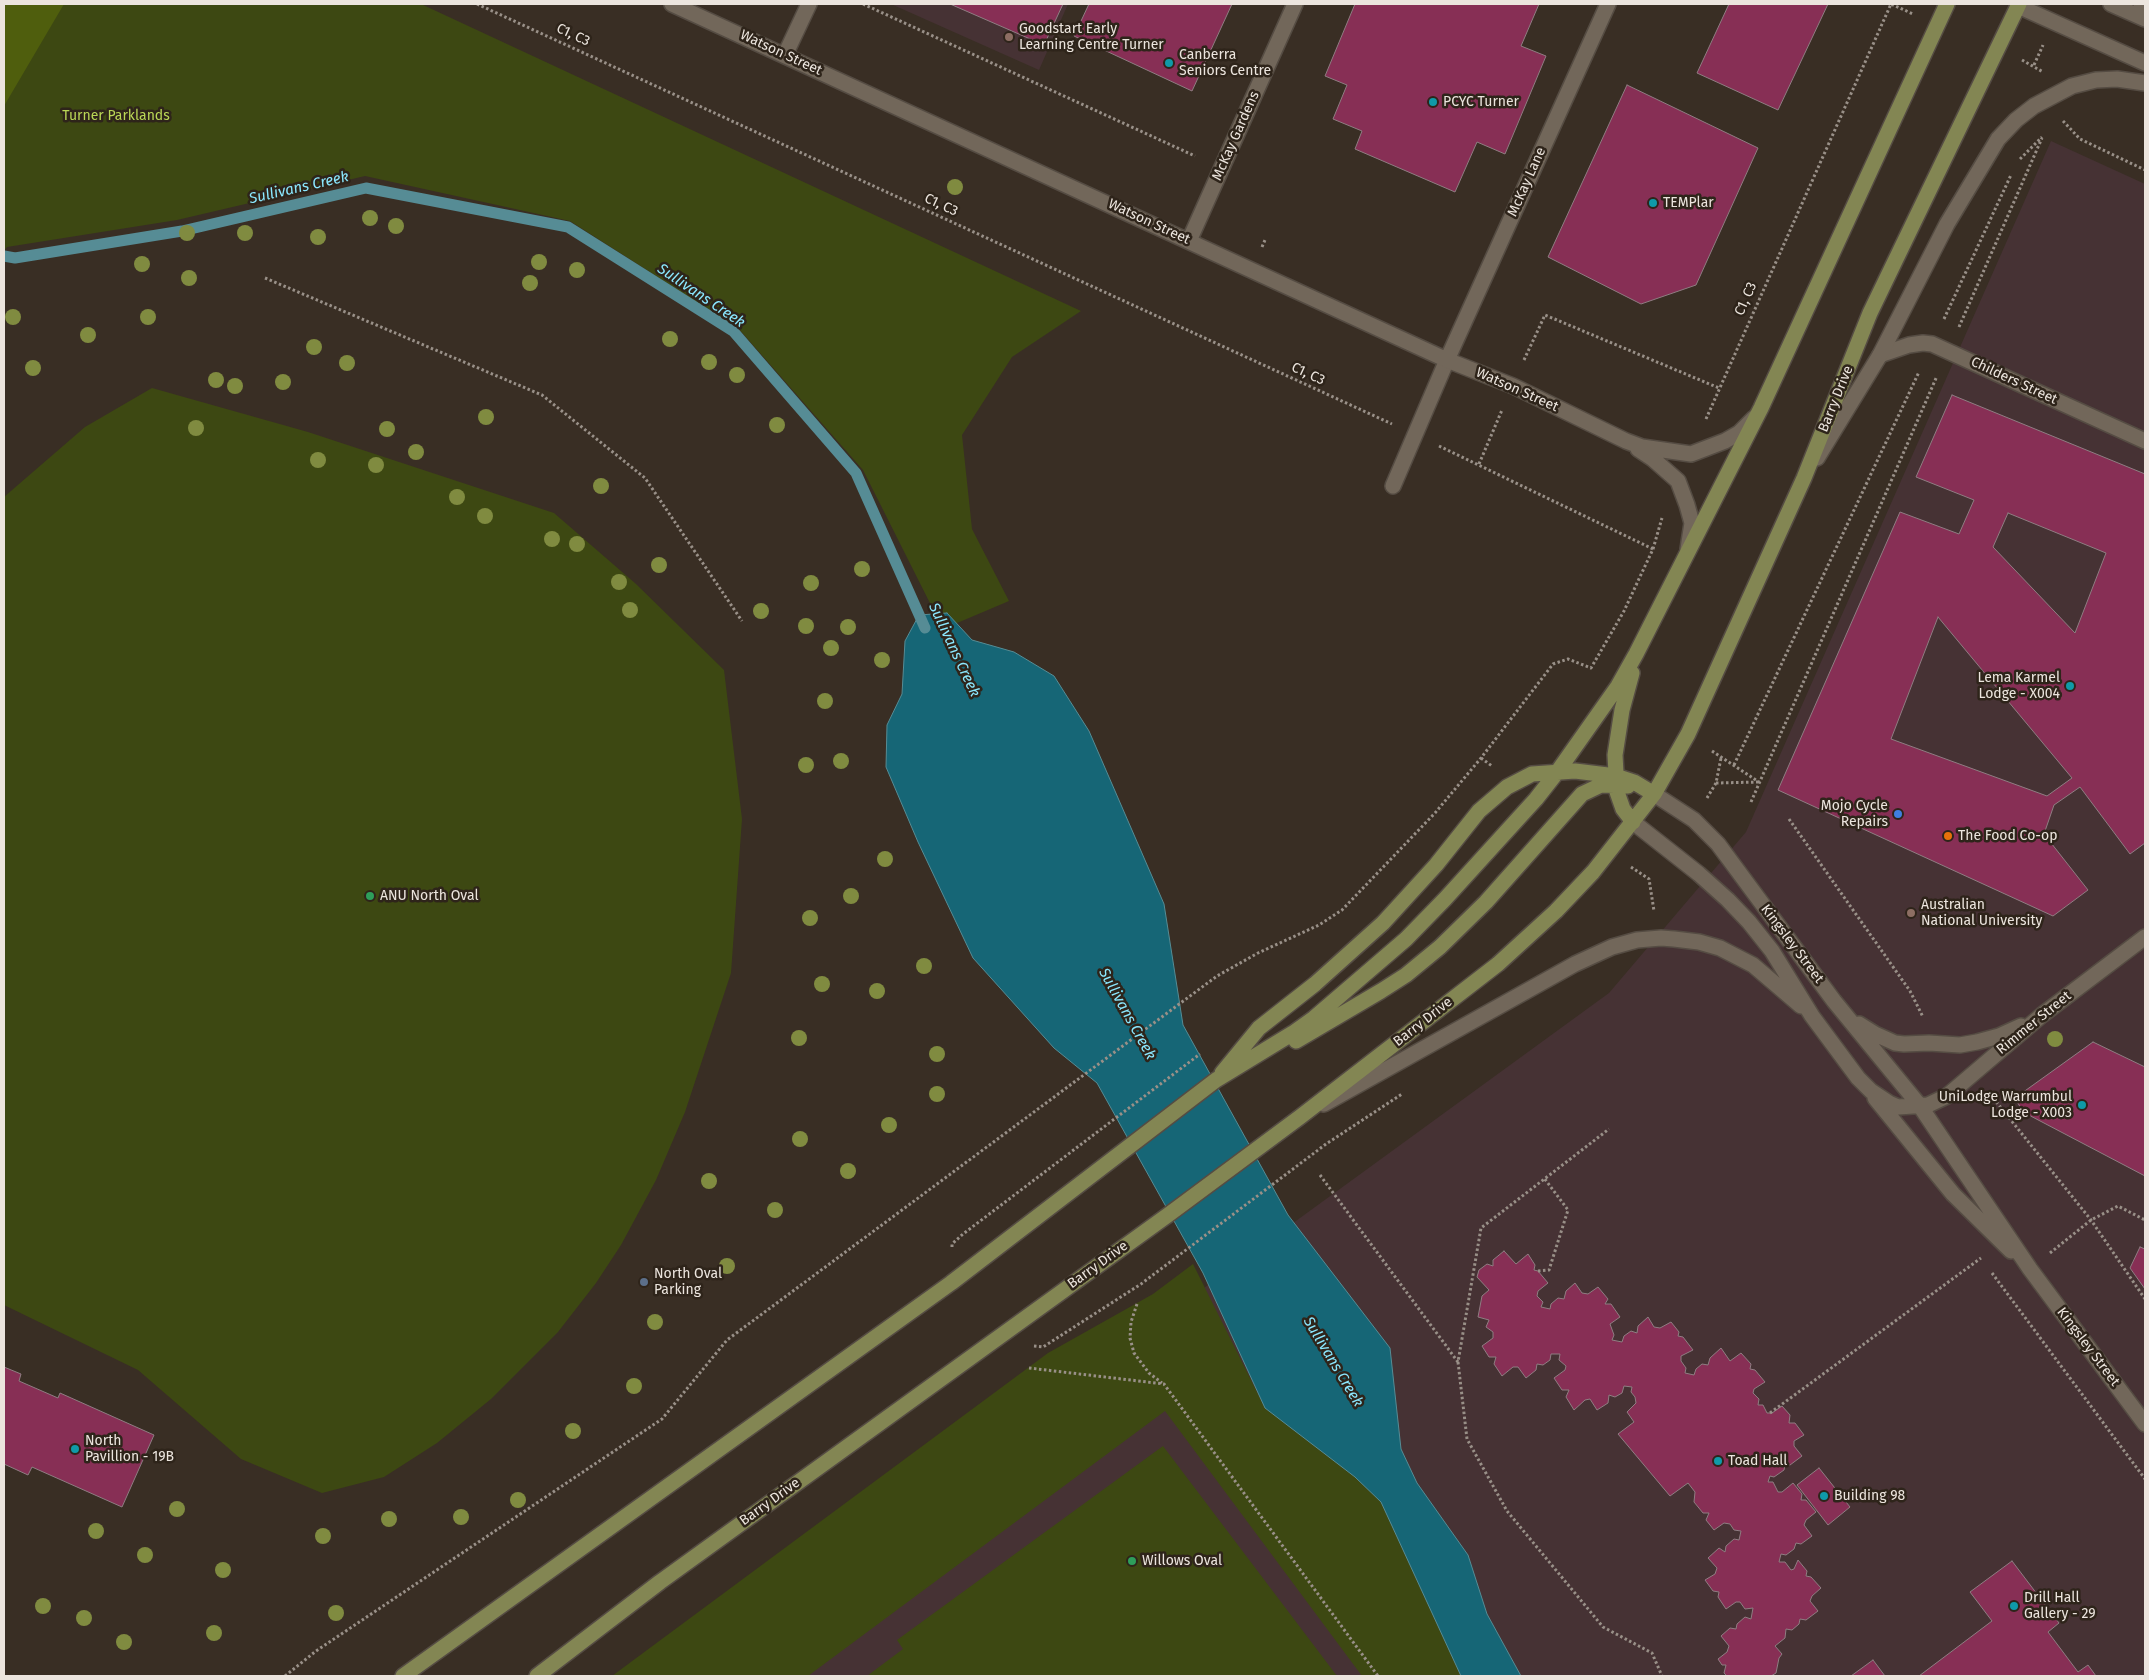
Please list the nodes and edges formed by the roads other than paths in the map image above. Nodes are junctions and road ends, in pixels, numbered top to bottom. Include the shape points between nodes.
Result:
1 (672, 4) edge
2 (809, 4) edge
3 (1295, 4) edge
4 (1608, 4) edge
5 (1947, 4) edge
6 (2017, 4) edge
7 (2111, 4) edge
8 (2141, 4) edge
9 (2145, 8) edge
10 (2145, 19) edge
11 (785, 55) junction
12 (2145, 63) edge
13 (2145, 83) edge
14 (1190, 241) junction
15 (1880, 356) junction
16 (1447, 360) junction
17 (1762, 408) junction
18 (1626, 441) junction
19 (2145, 441) edge
20 (1804, 478) junction
21 (1394, 486) dead end
22 (1686, 557) junction
23 (1649, 629) junction
24 (1558, 771) junction
25 (1616, 780) junction
26 (1654, 794) junction
27 (1633, 822) junction
28 (2145, 936) edge
29 (1834, 1001) junction
30 (2042, 1015) junction
31 (1812, 1016) junction
32 (1858, 1078) junction
33 (1216, 1080) junction
34 (1920, 1106) junction
35 (1300, 1117) junction
36 (2030, 1269) junction
37 (2145, 1424) edge
38 (403, 1676) edge
39 (536, 1676) edge

1 - 11 street, Watson Street
2 - 11 street
3 - 14 street, McKay Gardens
4 - 16 street, McKay Lane
5 - 17 main road
6 - 12 street
6 - 20 main road, Barry Drive via 1870,313
7 - 10 street
8 - 9 street
11 - 14 street, Watson Street
13 - 15 street via 2096,80 2072,86 2034,106 2016,120 1998,139 1978,170
14 - 16 street, Watson Street
15 - 19 street, Childers Street via 1909,345 1932,344
15 - 20 street
16 - 18 street, Watson Street via 1512,386
16 - 21 street, McKay Lane
17 - 18 street, Watson Street via 1739,433 1714,447 1690,454 1642,447
17 - 22 main road
18 - 22 street, Watson Street via 1678,481 1692,523
20 - 26 main road, Barry Drive via 1688,734
22 - 23 main road
23 - 24 main road via 1618,686
23 - 25 main road via 1622,710 1615,755
24 - 25 main road via 1594,772
24 - 33 main road via 1445,899 1394,950 1314,1018
24 - 33 main road via 1524,777 1492,798 1383,923 1315,984 1259,1028
25 - 26 main road
25 - 27 main road via 1624,809
25 - 33 main road via 1582,794 1457,932 1406,975 1325,1026
26 - 27 main road, Barry Drive
26 - 29 street, Kingsley Street via 1694,820 1714,838
27 - 31 street, Kingsley Street via 1699,874 1749,922 1772,951
27 - 35 main road, Barry Drive via 1556,911 1498,964
28 - 30 street, Rimmer Street
29 - 30 street via 1862,1027 1904,1044 1977,1042 1999,1036
29 - 34 street, Kingsley Street
30 - 34 street, Rimmer Street via 1947,1096
31 - 32 street, Kingsley Street
31 - 35 street via 1753,965 1730,952 1688,940 1637,940 1575,964
32 - 34 street, Kingsley Street via 1889,1104
32 - 36 street, Kingsley Street via 1953,1194
33 - 38 main road via 950,1283
34 - 36 street, Kingsley Street
35 - 39 main road, Barry Drive via 660,1582
36 - 37 street, Kingsley Street

